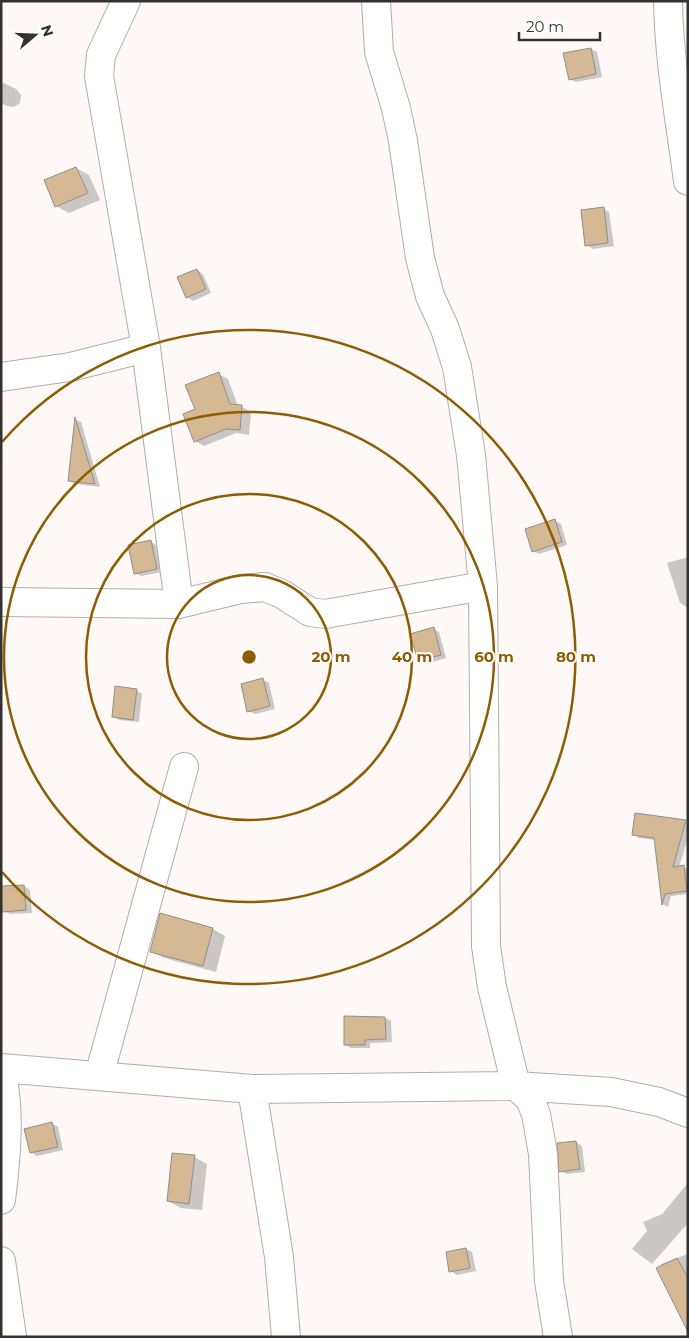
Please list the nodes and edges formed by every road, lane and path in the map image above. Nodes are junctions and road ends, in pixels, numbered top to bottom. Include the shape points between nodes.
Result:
1 (126, 1) edge
2 (376, 1) edge
3 (668, 1) edge
4 (688, 181) edge
5 (146, 348) junction
6 (1, 377) edge
7 (483, 586) junction
8 (1, 602) edge
9 (179, 604) junction
10 (184, 767) dead end
11 (1, 1070) edge
12 (99, 1076) junction
13 (516, 1086) junction
14 (252, 1089) junction
15 (688, 1113) edge
16 (1, 1200) edge
17 (1, 1261) edge
18 (12, 1337) edge
19 (286, 1337) edge
20 (558, 1337) edge

1 - 5 street via 101,55 99,76
2 - 7 street via 379,52 403,141 420,258 430,296 457,367 470,455
3 - 4 street via 675,89
5 - 6 street via 70,367
5 - 9 street
7 - 9 street via 325,614 310,612 265,587
7 - 13 street via 486,946 492,986
8 - 9 street
10 - 12 street
11 - 12 street
11 - 16 street via 6,1090
12 - 14 street
13 - 14 street
13 - 15 street via 611,1092 659,1102
13 - 20 street via 530,1098 543,1154 549,1281
14 - 19 street via 280,1258
17 - 18 street

